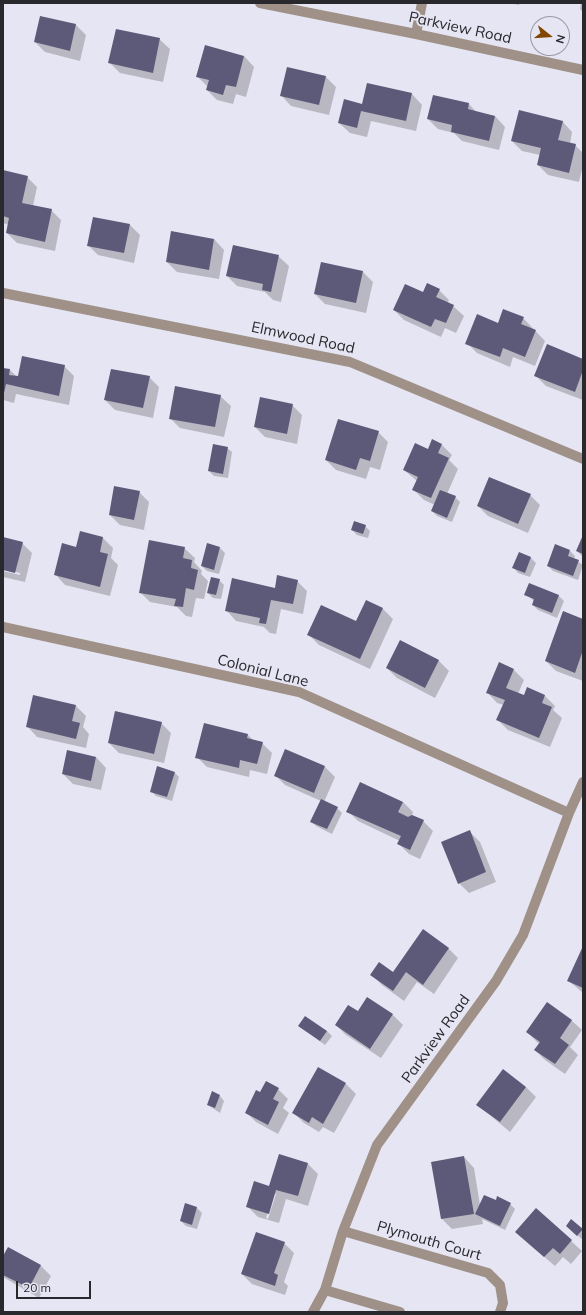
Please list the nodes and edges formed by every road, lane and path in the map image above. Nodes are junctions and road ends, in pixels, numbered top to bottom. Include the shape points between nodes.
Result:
1 (260, 3) edge
2 (422, 3) edge
3 (416, 34) junction
4 (583, 70) edge
5 (3, 293) edge
6 (583, 459) edge
7 (3, 627) edge
8 (583, 782) edge
9 (569, 813) junction
10 (343, 1232) junction
11 (325, 1290) junction
12 (313, 1312) edge
13 (400, 1312) edge
14 (500, 1312) edge

1 - 3 street, Parkview Road
2 - 3 street
3 - 4 street, Parkview Road
5 - 6 street, Elmwood Road via 350,362
7 - 9 street, Colonial Lane via 299,692
8 - 9 street, Parkview Road
9 - 10 street, Parkview Road via 523,935 496,981 377,1145
10 - 11 street, Parkview Road
10 - 14 street, Plymouth Court via 488,1273 500,1285
11 - 12 street, Parkview Road
11 - 13 street

